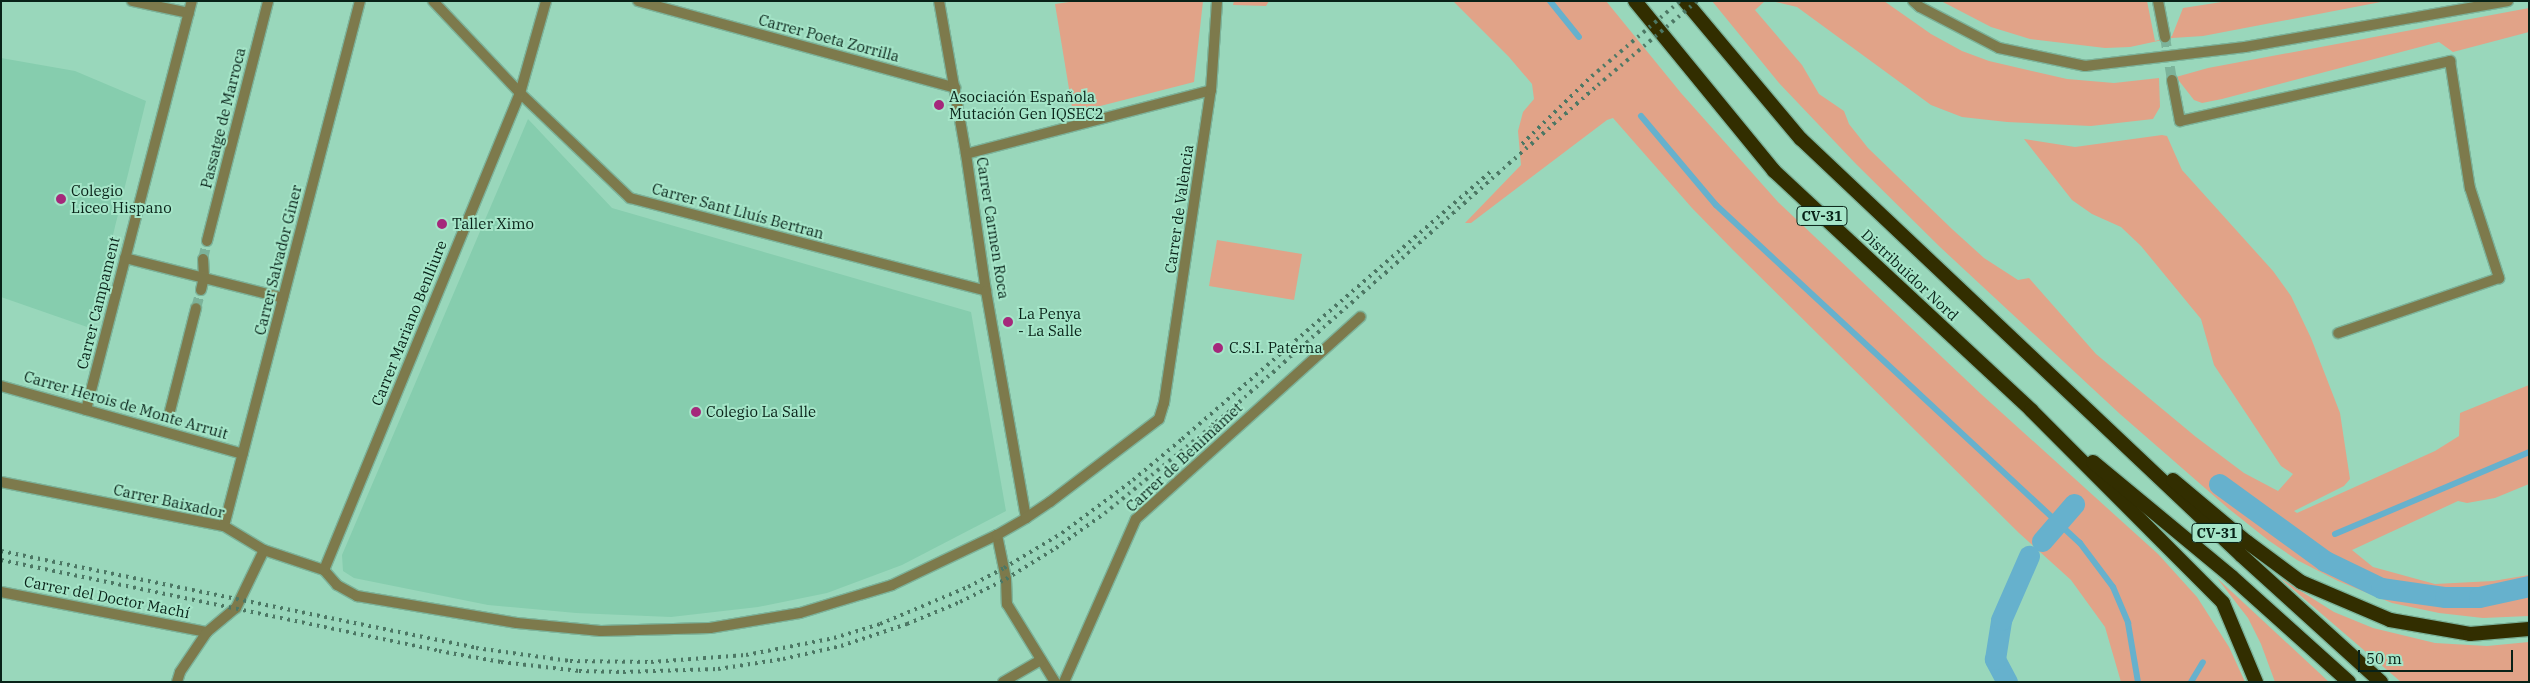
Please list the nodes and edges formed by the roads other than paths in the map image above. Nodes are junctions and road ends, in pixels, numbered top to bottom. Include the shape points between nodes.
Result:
1 (132, 1) edge
2 (192, 1) edge
3 (268, 1) edge
4 (360, 1) edge
5 (433, 1) edge
6 (546, 1) edge
7 (638, 1) edge
8 (939, 1) edge
9 (1217, 1) edge
10 (1635, 1) edge
11 (1685, 1) edge
12 (1913, 1) edge
13 (2158, 1) edge
14 (2508, 1) edge
15 (189, 12) junction
16 (2165, 37) tunnel mouth
17 (2172, 80) tunnel mouth
18 (955, 88) junction
19 (1211, 90) junction
20 (520, 93) junction
21 (966, 154) junction
22 (207, 241) tunnel mouth
23 (125, 258) junction
24 (203, 259) tunnel mouth
25 (204, 277) junction
26 (201, 290) tunnel mouth
27 (986, 291) junction
28 (283, 298) junction
29 (196, 308) tunnel mouth
30 (1360, 317) dead end
31 (2338, 333) dead end
32 (2056, 381) junction
33 (1, 386) edge
34 (86, 410) junction
35 (2031, 410) junction
36 (170, 411) tunnel mouth
37 (243, 454) junction
38 (1, 482) edge
39 (1026, 518) junction
40 (224, 526) junction
41 (996, 535) junction
42 (264, 550) junction
43 (324, 570) junction
44 (1, 592) edge
45 (2529, 629) edge
46 (207, 632) junction
47 (1041, 660) junction
48 (177, 682) edge
49 (1003, 682) edge
50 (1055, 682) edge
51 (1064, 682) edge
52 (2256, 682) edge
53 (2349, 682) edge
54 (2381, 682) edge

1 - 15 street
2 - 15 street, Carrer Campament
3 - 22 street, Passatge de Marroca
4 - 28 street, Carrer Salvador Giner
5 - 20 street, Carrer Sant Lluís Bertran
6 - 20 street, Carrer Mariano Benlliure
7 - 18 street, Carrer Poeta Zorrilla
8 - 18 street, Carrer Carmen Roca
9 - 19 street, Carrer de València
10 - 35 highway, Distribuïdor Nord / CV-31 via 1774,171
11 - 32 highway, Distribuïdor Nord / CV-31 via 1801,139
12 - 14 street via 1999,48 2085,66 2245,47
13 - 16 street
15 - 23 street, Carrer Campament
17 - 31 street via 2180,121 2450,61 2470,188 2499,278
18 - 21 street, Carrer Carmen Roca
19 - 21 street
19 - 39 street, Carrer de València via 1166,393 1159,419
20 - 27 street, Carrer Sant Lluís Bertran via 630,198
20 - 43 street, Carrer Mariano Benlliure
21 - 27 street, Carrer Carmen Roca
23 - 25 street
23 - 34 street, Carrer Campament
24 - 25 street
25 - 26 street
25 - 28 street
27 - 39 street, Carrer Carmen Roca
28 - 37 street, Carrer Salvador Giner
29 - 36 street
30 - 51 street, Carrer de Benimàmet via 1136,519
32 - 45 highway via 2247,542 2302,582 2390,620 2470,634
32 - 54 highway, CV-31
33 - 34 street, Carrer Herois de Monte Arruit
34 - 37 street, Carrer Herois de Monte Arruit via 166,427
35 - 52 highway via 2223,603
35 - 53 highway via 2232,576
37 - 40 street, Carrer Salvador Giner
38 - 40 street, Carrer Baixador
39 - 41 street
40 - 42 street, Carrer Baixador
41 - 43 street via 892,585 800,613 710,628 601,631 517,623 357,596 337,586
41 - 47 street via 1006,578 1007,604
42 - 43 street, Carrer Baixador
42 - 46 street, Carrer del Doctor Machí via 236,608
44 - 46 street, Carrer del Doctor Machí
46 - 48 street, Carrer del Doctor Machí via 180,672
47 - 49 street
47 - 50 street

